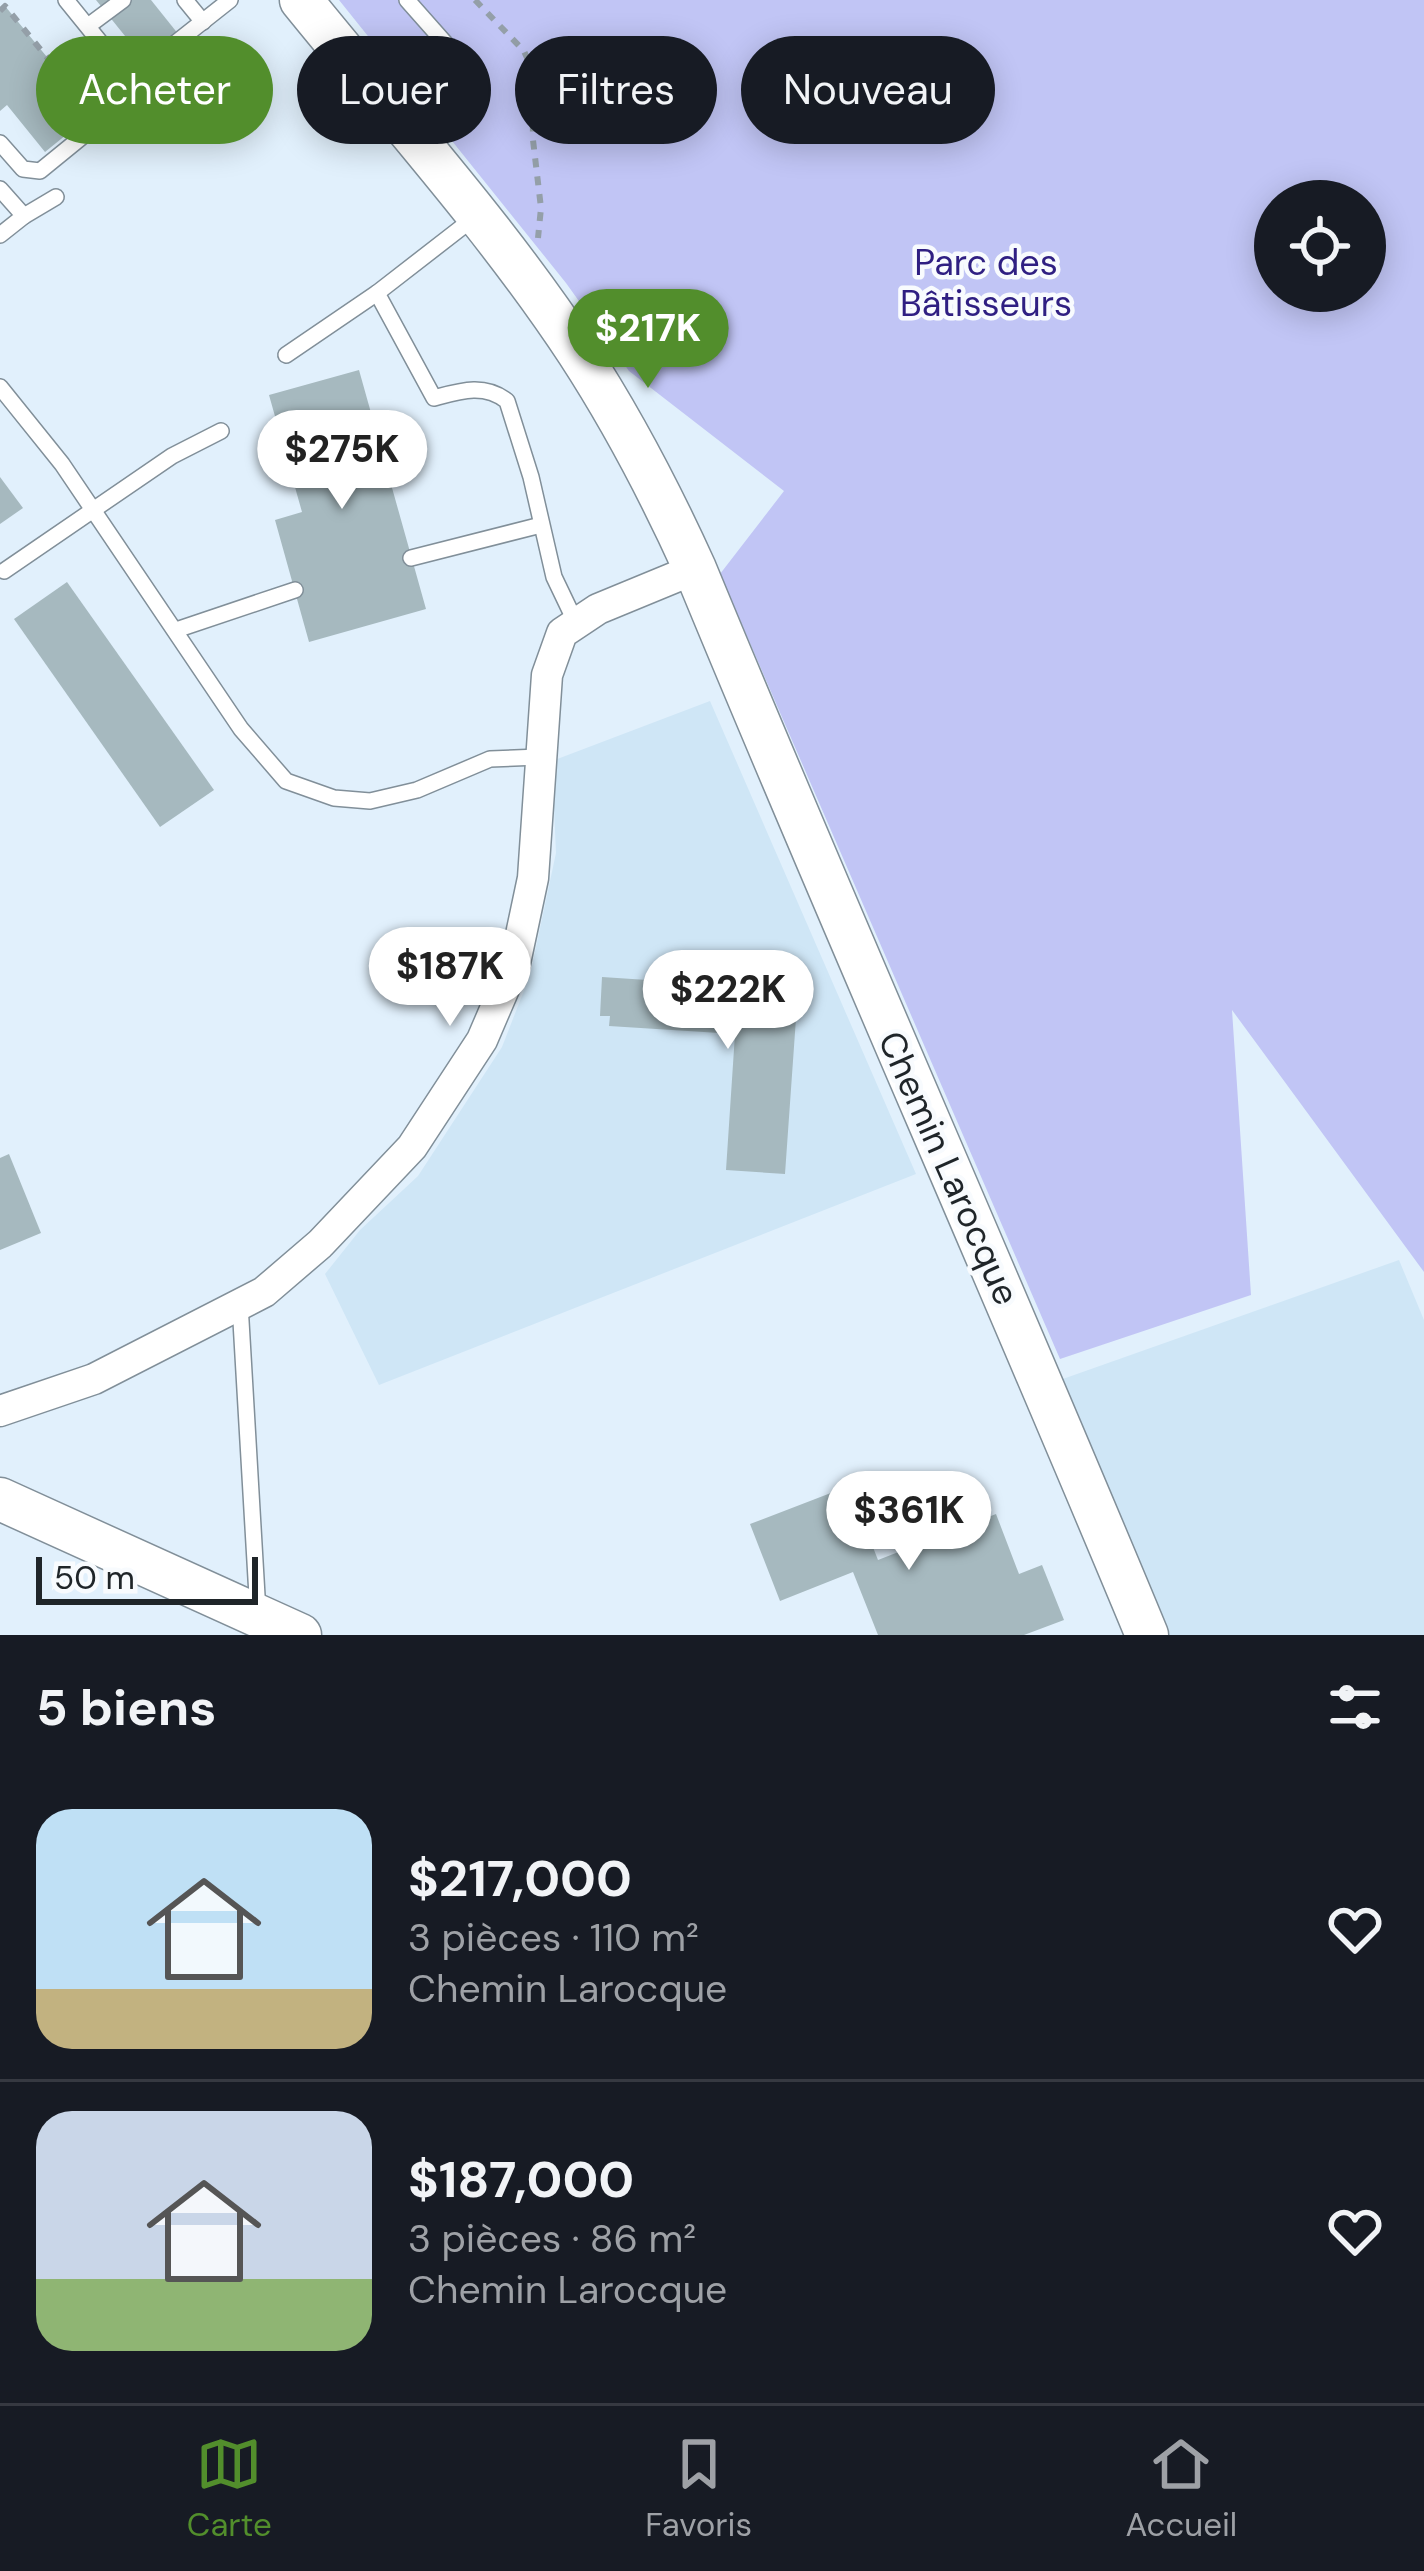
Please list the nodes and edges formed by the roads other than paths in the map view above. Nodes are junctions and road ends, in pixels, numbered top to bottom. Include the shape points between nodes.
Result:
1 (66, 0) edge
2 (123, 0) edge
3 (185, 0) edge
4 (230, 0) edge
5 (301, 0) edge
6 (407, 0) edge
7 (202, 22) junction
8 (91, 31) junction
9 (95, 36) edge
10 (184, 36) edge
11 (330, 36) edge
12 (438, 36) edge
13 (0, 142) edge
14 (73, 144) edge
15 (418, 144) edge
16 (0, 189) edge
17 (56, 197) dead end
18 (24, 216) junction
19 (476, 216) junction
20 (0, 235) edge
21 (377, 293) junction
22 (286, 355) dead end
23 (0, 387) edge
24 (221, 431) dead end
25 (92, 507) junction
26 (541, 525) junction
27 (412, 557) dead end
28 (695, 569) junction
29 (4, 571) dead end
30 (295, 590) dead end
31 (576, 623) junction
32 (176, 630) junction
33 (539, 757) junction
34 (240, 1304) junction
35 (0, 1411) edge
36 (0, 1499) edge
37 (258, 1616) junction
38 (300, 1635) edge
39 (1147, 1635) edge

1 - 8 lane
2 - 8 lane
3 - 7 lane
4 - 7 lane
5 - 11 main road, Chemin Larocque
6 - 12 lane
7 - 10 lane
8 - 9 lane
13 - 14 lane via 23,169 40,171
15 - 19 main road, Chemin Larocque
16 - 18 lane
17 - 18 lane
18 - 20 lane
19 - 21 lane
19 - 28 main road, Chemin Larocque via 599,386
21 - 22 lane
21 - 26 lane via 434,398 477,389 506,400
23 - 25 lane
24 - 25 lane
25 - 29 lane
25 - 32 lane
26 - 27 lane
26 - 31 lane
28 - 31 street
28 - 39 main road, Chemin Larocque
30 - 32 lane
31 - 33 street via 562,633 547,675
32 - 33 lane via 241,729 299,788 370,801 490,759
33 - 34 street via 533,878 515,963 482,1040 412,1147 320,1244
34 - 35 street via 94,1379
34 - 37 lane
36 - 37 main road
37 - 38 main road

